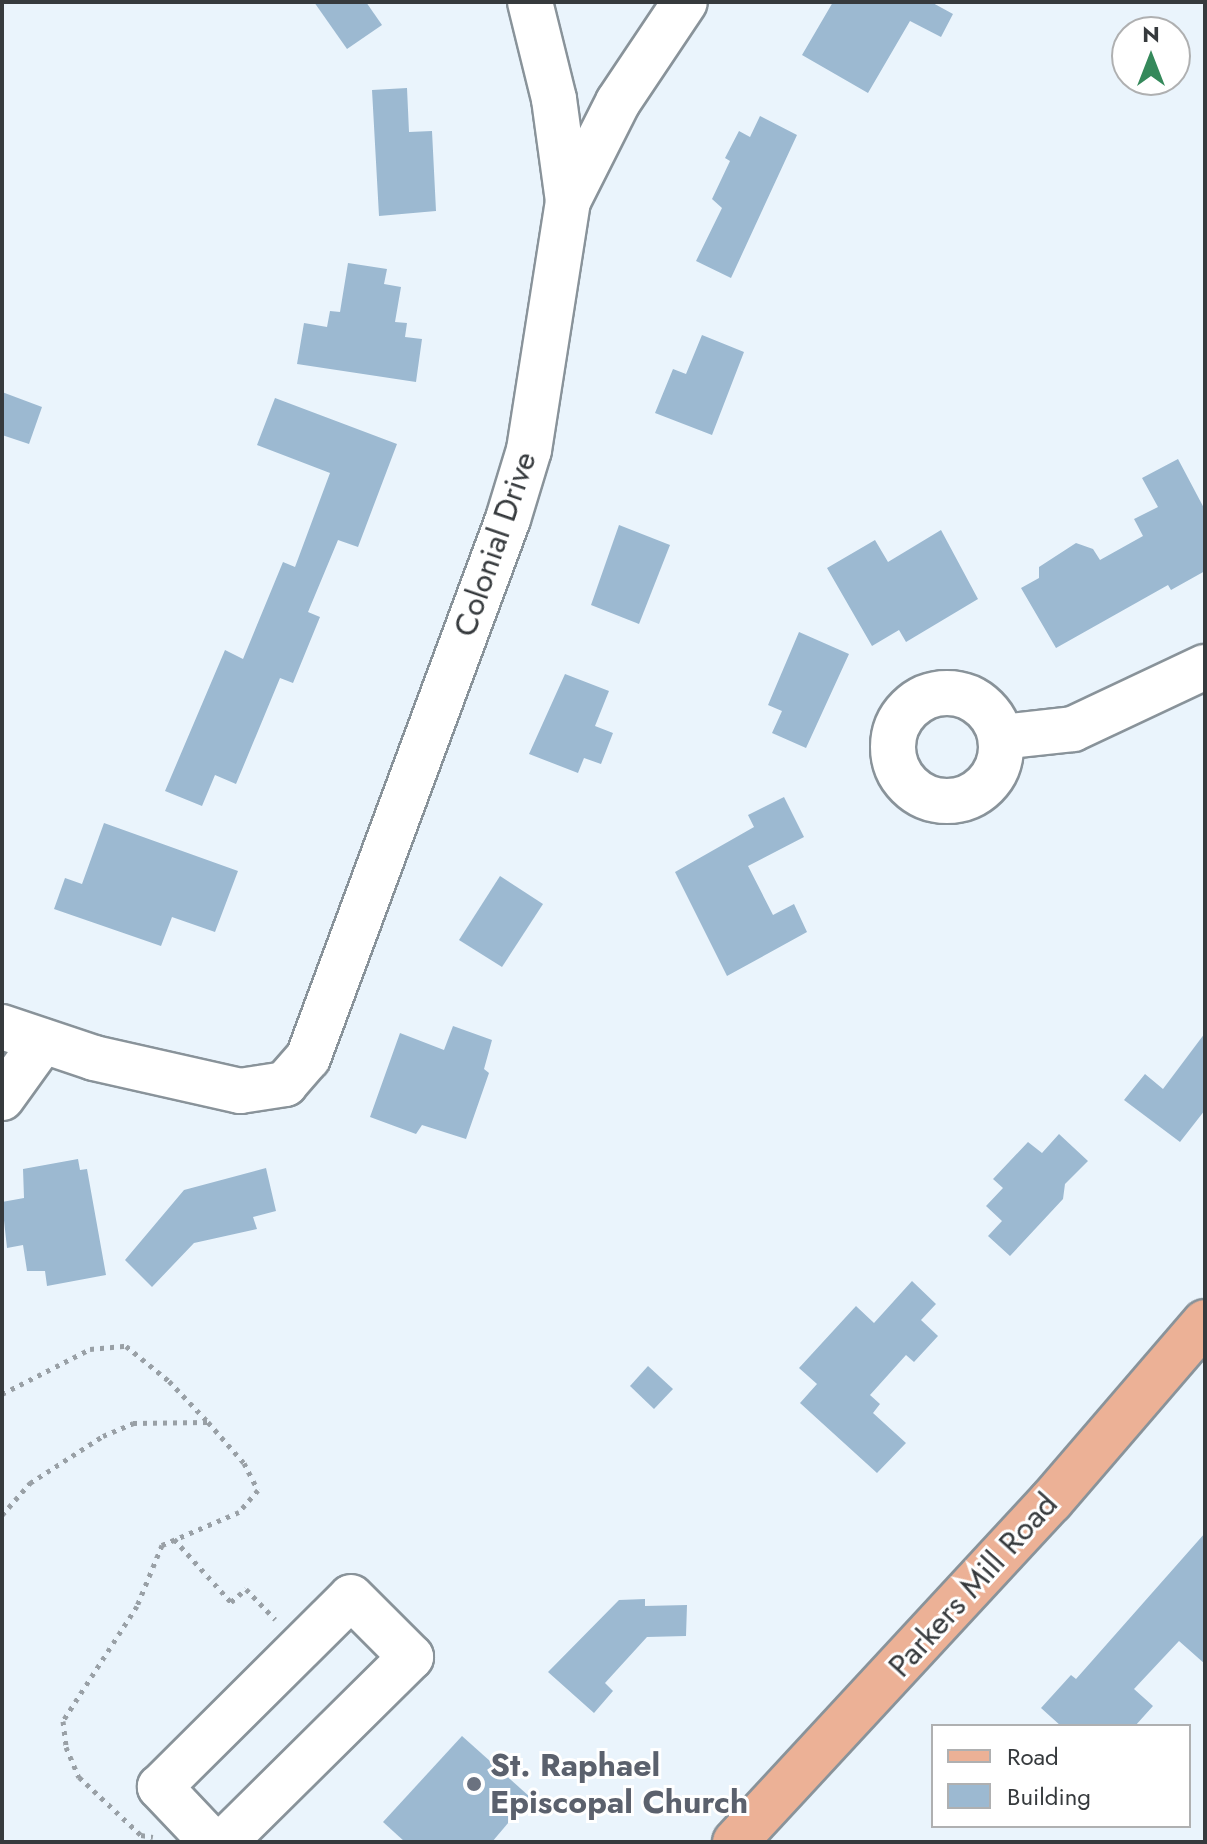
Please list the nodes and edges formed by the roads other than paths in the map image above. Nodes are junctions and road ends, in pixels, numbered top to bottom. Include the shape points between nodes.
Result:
1 (530, 2) edge
2 (685, 2) edge
3 (568, 201) junction
4 (1205, 667) edge
5 (1001, 737) dead end
6 (2, 1027) edge
7 (43, 1041) junction
8 (2, 1098) edge
9 (1205, 1322) edge
10 (201, 1830) edge
11 (224, 1842) edge
12 (735, 1842) edge

1 - 3 street via 554,99
2 - 3 street, Colonial Drive via 618,102
3 - 7 street, Colonial Drive via 537,407 508,519 308,1058 285,1084 240,1091 177,1080
4 - 5 street via 1073,729
6 - 7 street
7 - 8 street
9 - 12 main road, Parkers Mill Road via 1051,1501
10 - 11 street via 160,1787 351,1597 411,1657

